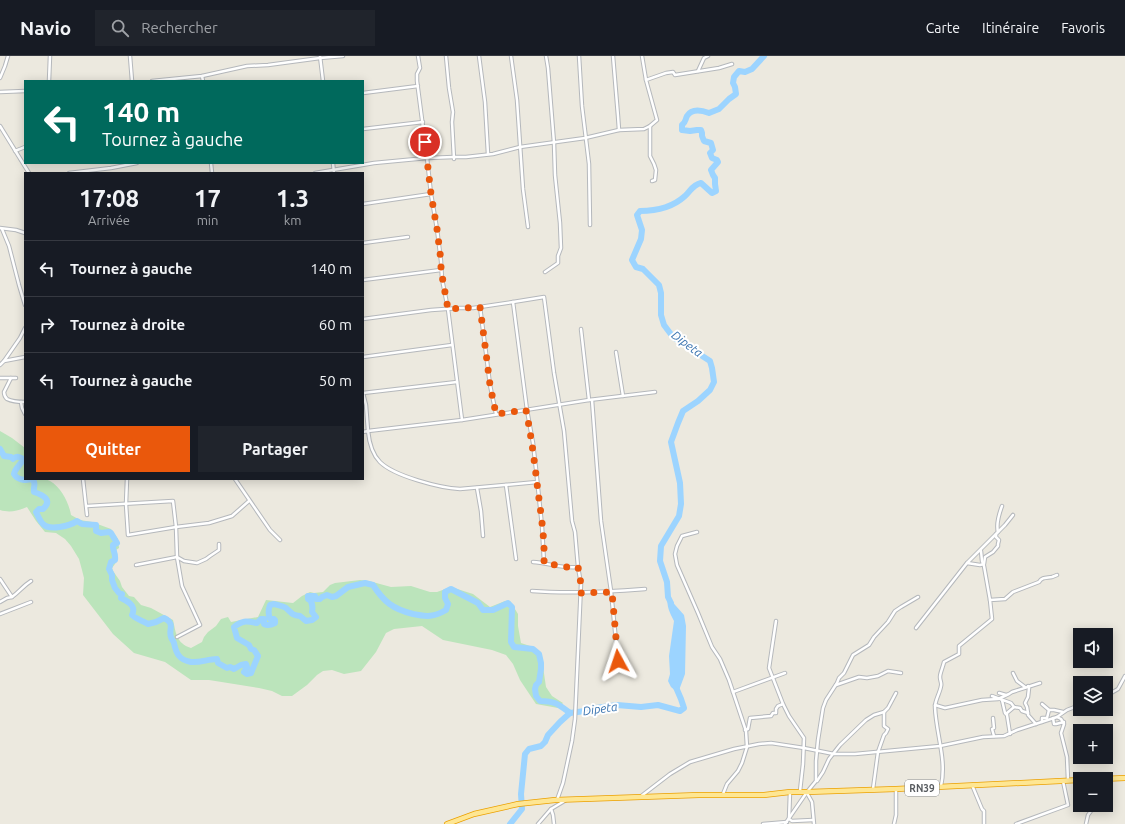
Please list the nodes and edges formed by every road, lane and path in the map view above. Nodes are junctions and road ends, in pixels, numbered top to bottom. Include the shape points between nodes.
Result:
1 (8, 56) edge
2 (50, 56) edge
3 (130, 56) edge
4 (343, 56) edge
5 (418, 56) edge
6 (446, 56) edge
7 (479, 56) edge
8 (512, 56) edge
9 (546, 56) edge
10 (579, 56) edge
11 (613, 56) edge
12 (642, 56) edge
13 (708, 56) edge
14 (320, 57) edge
15 (732, 64) dead end
16 (697, 72) junction
17 (202, 76) junction
18 (0, 78) edge
19 (50, 80) edge
20 (132, 80) edge
21 (162, 80) edge
22 (203, 80) edge
23 (324, 80) edge
24 (646, 80) junction
25 (418, 86) junction
26 (24, 90) edge
27 (0, 92) edge
28 (364, 92) edge
29 (423, 122) junction
30 (0, 126) edge
31 (650, 126) junction
32 (364, 129) edge
33 (618, 130) junction
34 (585, 138) junction
35 (554, 143) junction
36 (24, 147) edge
37 (520, 147) junction
38 (15, 151) junction
39 (488, 154) junction
40 (427, 158) junction
41 (454, 158) junction
42 (133, 164) edge
43 (28, 172) edge
44 (77, 172) edge
45 (334, 172) edge
46 (652, 181) dead end
47 (431, 194) junction
48 (364, 204) edge
49 (590, 225) dead end
50 (1, 228) edge
51 (528, 228) dead end
52 (24, 233) edge
53 (408, 237) dead end
54 (364, 243) edge
55 (441, 270) junction
56 (545, 272) dead end
57 (364, 280) edge
58 (24, 302) edge
59 (513, 302) junction
60 (480, 307) junction
61 (448, 309) junction
62 (364, 319) edge
63 (581, 329) dead end
64 (24, 330) edge
65 (452, 345) junction
66 (616, 352) dead end
67 (24, 357) edge
68 (364, 357) edge
69 (4, 361) junction
70 (0, 365) edge
71 (0, 378) edge
72 (11, 378) junction
73 (16, 378) dead end
74 (457, 382) junction
75 (655, 392) dead end
76 (364, 393) edge
77 (623, 396) junction
78 (364, 397) edge
79 (590, 400) junction
80 (21, 402) joint
81 (559, 405) junction
82 (526, 410) junction
83 (24, 412) edge
84 (496, 414) junction
85 (462, 420) junction
86 (368, 431) junction
87 (364, 432) edge
88 (83, 480) edge
89 (127, 480) edge
90 (236, 480) edge
91 (537, 482) junction
92 (506, 485) junction
93 (477, 488) junction
94 (249, 501) junction
95 (126, 504) junction
96 (87, 506) junction
97 (1002, 506) dead end
98 (87, 515) dead end
99 (1013, 515) dead end
100 (176, 527) junction
101 (697, 532) dead end
102 (997, 533) junction
103 (483, 536) dead end
104 (280, 540) dead end
105 (219, 544) dead end
106 (980, 550) junction
107 (177, 557) junction
108 (516, 559) dead end
109 (533, 562) dead end
110 (544, 563) junction
111 (967, 563) junction
112 (136, 564) dead end
113 (984, 564) junction
114 (578, 567) junction
115 (1057, 575) dead end
116 (0, 579) edge
117 (31, 582) dead end
118 (645, 589) dead end
119 (532, 591) dead end
120 (612, 592) junction
121 (581, 593) junction
122 (12, 597) junction
123 (918, 597) dead end
124 (990, 600) junction
125 (0, 602) edge
126 (31, 602) dead end
127 (0, 614) edge
128 (776, 621) dead end
129 (916, 628) dead end
130 (177, 637) dead end
131 (618, 661) dead end
132 (785, 673) dead end
133 (901, 673) dead end
134 (1013, 674) dead end
135 (1125, 676) edge
136 (773, 678) junction
137 (1040, 683) dead end
138 (836, 685) junction
139 (1027, 687) junction
140 (733, 692) junction
141 (1113, 692) edge
142 (896, 693) dead end
143 (999, 694) dead end
144 (1008, 695) junction
145 (992, 696) dead end
146 (1001, 699) junction
147 (783, 704) junction
148 (1042, 704) dead end
149 (935, 705) junction
150 (1014, 707) junction
151 (1073, 708) edge
152 (1049, 710) junction
153 (884, 712) junction
154 (1064, 712) junction
155 (1028, 713) junction
156 (1007, 715) junction
157 (1057, 717) junction
158 (993, 718) dead end
159 (1053, 718) junction
160 (1042, 722) junction
161 (1064, 722) junction
162 (1036, 724) junction
163 (745, 730) junction
164 (1010, 734) junction
165 (994, 736) junction
166 (940, 746) junction
167 (747, 747) junction
168 (804, 748) junction
169 (817, 750) junction
170 (878, 752) junction
171 (834, 754) junction
172 (1125, 778) edge
173 (1113, 779) edge
174 (816, 781) junction
175 (1062, 781) junction
176 (1068, 781) junction
177 (1073, 781) edge
178 (972, 785) junction
179 (941, 787) junction
180 (896, 789) junction
181 (873, 790) junction
182 (790, 792) junction
183 (800, 792) junction
184 (807, 792) junction
185 (723, 795) junction
186 (640, 797) junction
187 (568, 799) junction
188 (557, 800) junction
189 (551, 809) junction
190 (1090, 812) edge
191 (787, 821) edge
192 (814, 823) edge
193 (1020, 823) edge
194 (447, 824) edge
195 (538, 824) edge
196 (554, 824) edge
197 (763, 824) edge
198 (894, 824) edge
199 (984, 824) edge
200 (1016, 824) edge
201 (1086, 824) edge

1 - 18 street
2 - 19 street
3 - 20 street
4 - 14 street
5 - 25 street
6 - 41 street via 453,112
7 - 39 street
8 - 37 street
9 - 35 street
10 - 34 street
11 - 33 street
12 - 24 street
13 - 16 street via 704,58
14 - 17 street via 247,66
14 - 23 street
15 - 16 street
16 - 24 street via 675,76 673,72 666,73
17 - 21 street
17 - 22 street
24 - 31 street via 657,120
25 - 28 street
25 - 29 street
26 - 27 street
29 - 32 street
29 - 40 street
30 - 38 street
31 - 33 street via 644,129
31 - 46 street via 650,156 656,170 655,180
33 - 34 street
34 - 35 street
34 - 49 street via 589,164
35 - 37 street
35 - 56 street via 562,248 557,264
36 - 38 street
37 - 39 street
37 - 51 street
38 - 43 street
39 - 41 street
40 - 41 street
40 - 45 street via 374,163
40 - 47 street
42 - 44 street
47 - 48 street
47 - 55 street
50 - 52 street
50 - 58 street via 9,246
53 - 54 street
55 - 57 street
55 - 61 street
59 - 60 street
59 - 81 street via 544,297
59 - 82 street
60 - 61 street
60 - 84 street
61 - 62 street
61 - 65 street
63 - 79 street
64 - 69 street
65 - 68 street
65 - 74 street
66 - 77 street
67 - 69 street
69 - 70 street
71 - 72 street
72 - 73 street
72 - 80 street via 5,395 7,399
74 - 76 street
74 - 85 street
75 - 77 street
77 - 79 street
78 - 86 street
79 - 81 street
79 - 120 street via 601,521
80 - 83 street
81 - 82 street
81 - 114 street
82 - 84 street
82 - 91 street
84 - 85 street
85 - 86 street
86 - 87 street
86 - 93 street via 372,450 380,462 390,469 418,481 452,488
88 - 96 street
89 - 95 street
90 - 94 street
91 - 92 street
91 - 110 street
92 - 93 street
92 - 108 street
93 - 103 street
94 - 100 street via 232,516 209,523
94 - 104 street
95 - 96 street
95 - 100 street via 173,502
95 - 100 street via 128,535
96 - 98 street
97 - 102 street
99 - 102 street
100 - 107 street
101 - 140 street via 682,536 676,550 677,565
102 - 106 street
102 - 113 street via 998,546 985,557
105 - 107 street via 220,550 197,563
106 - 111 street
106 - 113 street
107 - 112 street
107 - 130 street via 182,586 200,625
109 - 110 street
110 - 114 street
111 - 113 street
111 - 129 street
113 - 124 street
114 - 121 street
115 - 124 street via 1041,579 1013,592 1005,599
116 - 122 street
117 - 122 street
118 - 120 street
119 - 121 street
120 - 121 street
120 - 131 street
121 - 188 street via 575,719 563,783
122 - 125 street
123 - 138 street via 895,611 869,645 853,654
124 - 149 street via 992,619 959,646 958,654 944,662 940,677 942,685
126 - 127 street
128 - 136 street via 770,664
132 - 136 street
133 - 138 street via 888,671 878,676 859,677
134 - 139 street via 1017,681
135 - 141 street via 1118,689
136 - 140 street
136 - 147 street
137 - 139 street
138 - 169 street via 823,708
139 - 144 street
139 - 155 street via 1028,697 1025,703
140 - 163 street
142 - 153 street
143 - 144 street
144 - 146 street
145 - 146 street
146 - 149 street via 982,700 945,708
146 - 150 street via 1012,703
146 - 156 street
147 - 163 street via 778,706 776,713 771,716 750,718 748,729
147 - 168 street via 804,738
148 - 152 street
149 - 166 street
150 - 155 street
150 - 156 street
151 - 154 street
152 - 154 street
152 - 160 street via 1047,718 1042,718
153 - 170 street via 884,726 888,730
153 - 171 street via 866,720
154 - 157 street
155 - 162 street
156 - 164 street
157 - 159 street
157 - 161 street
158 - 165 street
159 - 160 street
159 - 161 street via 1054,724
160 - 162 street
161 - 176 street via 1061,733 1067,758
162 - 164 street
163 - 167 street
164 - 165 street
165 - 166 street
166 - 170 street
166 - 179 street via 944,767
167 - 168 street via 771,743
167 - 185 street via 738,771 727,784
167 - 186 street via 690,762
168 - 169 street
168 - 183 street
169 - 171 street
169 - 174 street
170 - 171 street
170 - 181 street
171 - 174 street
172 - 173 highway
174 - 184 street
175 - 176 highway, RN39
175 - 178 highway, RN39
175 - 193 street via 1068,804
176 - 177 highway, RN39
178 - 179 highway, RN39
178 - 199 street via 984,811
179 - 180 highway, RN39
180 - 181 highway, RN39
180 - 198 street
181 - 184 highway, RN39
182 - 183 highway, RN39
182 - 185 highway, RN39
182 - 191 street
183 - 184 highway, RN39
184 - 191 street
184 - 192 street via 812,802
185 - 186 highway, RN39
186 - 187 highway, RN39
187 - 188 highway, RN39
187 - 189 street
188 - 194 highway, RN39 via 518,804 474,814
189 - 195 street
189 - 196 street
190 - 201 street
191 - 192 street
191 - 197 street
193 - 200 street

